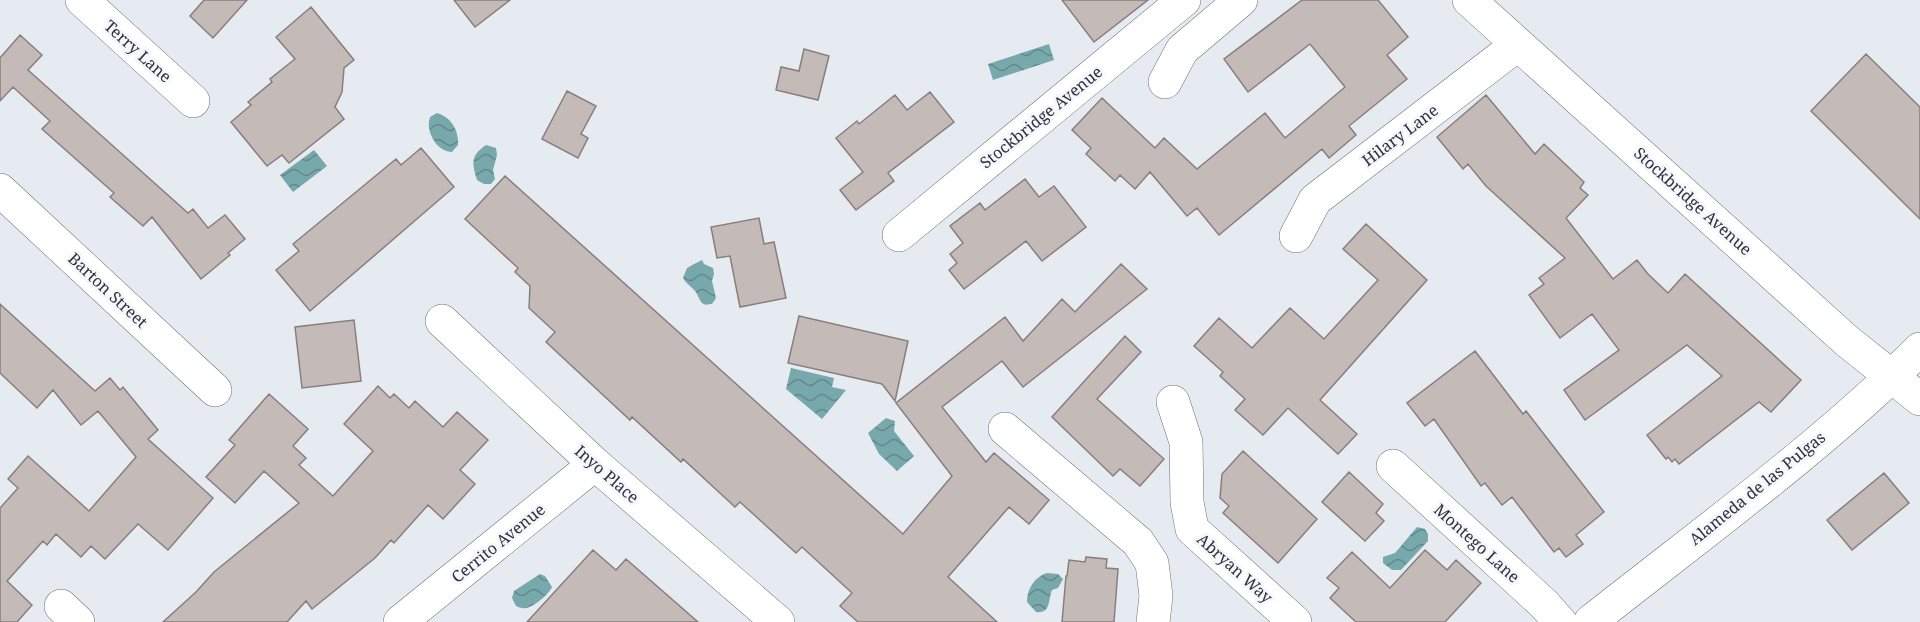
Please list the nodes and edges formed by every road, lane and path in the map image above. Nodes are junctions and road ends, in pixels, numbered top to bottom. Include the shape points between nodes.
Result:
1 (82, 0) edge
2 (1184, 0) edge
3 (1241, 0) edge
4 (1469, 0) edge
5 (1517, 45) junction
6 (1165, 82) dead end
7 (193, 101) dead end
8 (0, 190) edge
9 (899, 235) dead end
10 (1296, 236) dead end
11 (442, 321) dead end
12 (1920, 349) edge
13 (1892, 377) junction
14 (215, 390) dead end
15 (1920, 399) edge
16 (1173, 402) dead end
17 (1005, 429) dead end
18 (595, 465) junction
19 (1393, 466) dead end
20 (400, 622) edge
21 (778, 622) edge
22 (1153, 622) edge
23 (1295, 622) edge
24 (1560, 622) edge
25 (1590, 622) edge

1 - 7 street, Terry Lane
2 - 9 street, Stockbridge Avenue
3 - 6 street via 1182,50
4 - 5 street, Stockbridge Avenue
5 - 10 street, Hilary Lane via 1315,200
5 - 13 street, Stockbridge Avenue
8 - 14 street, Barton Street
11 - 18 street, Inyo Place
12 - 13 street, Alameda de las Pulgas
13 - 15 street, Stockbridge Avenue
13 - 25 street, Alameda de las Pulgas
16 - 23 street, Abryan Way via 1186,442 1187,502 1192,529
17 - 22 street via 1138,542 1152,563 1156,596
18 - 20 street, Cerrito Avenue
18 - 21 street, Inyo Place
19 - 24 street, Montego Lane

